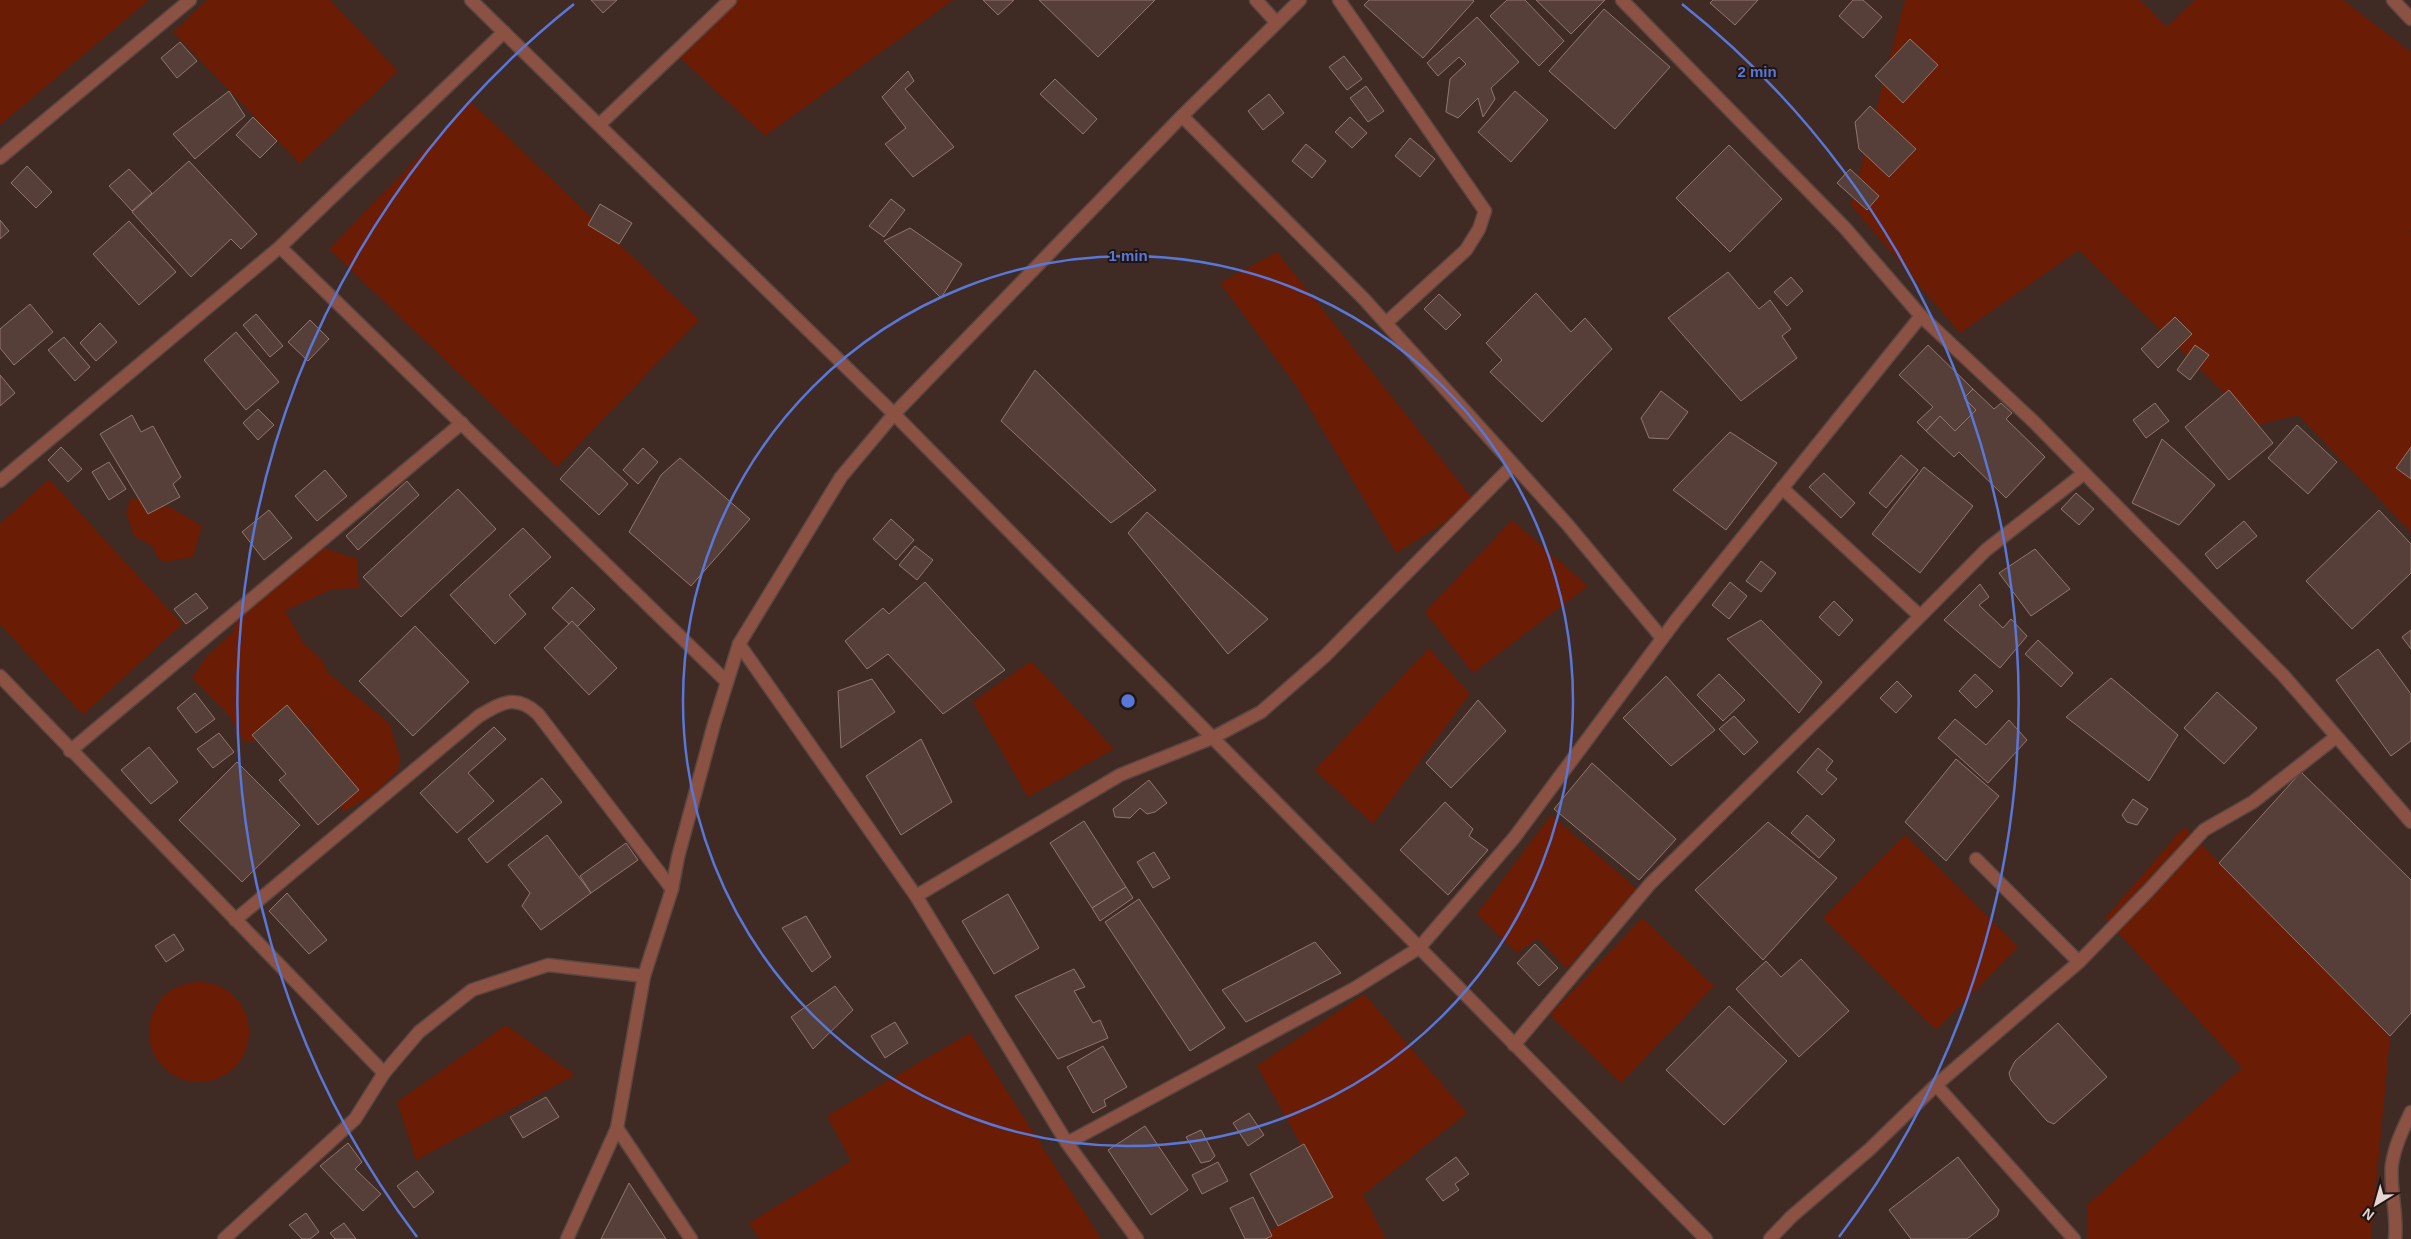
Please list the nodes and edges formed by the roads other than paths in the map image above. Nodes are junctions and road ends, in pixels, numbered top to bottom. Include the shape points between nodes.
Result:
1 (190, 0) edge
2 (471, 0) edge
3 (730, 0) edge
4 (1256, 0) edge
5 (1300, 0) edge
6 (1339, 0) edge
7 (1622, 0) edge
8 (2393, 0) edge
9 (2411, 18) edge
10 (1276, 22) junction
11 (504, 32) junction
12 (1182, 116) junction
13 (599, 126) junction
14 (0, 158) edge
15 (280, 247) junction
16 (1921, 316) junction
17 (1386, 323) junction
18 (894, 414) junction
19 (462, 423) junction
20 (1513, 465) junction
21 (2083, 474) junction
22 (0, 481) edge
23 (1782, 488) junction
24 (1920, 616) junction
25 (1662, 638) junction
26 (739, 644) junction
27 (0, 676) edge
28 (727, 682) junction
29 (2336, 737) junction
30 (1212, 738) junction
31 (70, 751) junction
32 (2411, 822) edge
33 (1976, 859) dead end
34 (672, 889) junction
35 (916, 896) junction
36 (235, 920) junction
37 (1419, 948) junction
38 (2079, 962) junction
39 (644, 976) junction
40 (1514, 1046) junction
41 (384, 1073) junction
42 (1936, 1085) junction
43 (2411, 1112) edge
44 (617, 1128) junction
45 (1067, 1144) junction
46 (224, 1239) edge
47 (568, 1239) edge
48 (691, 1239) edge
49 (1137, 1239) edge
50 (1706, 1239) edge
51 (1770, 1239) edge
52 (2074, 1239) edge
53 (2395, 1239) edge

1 - 14 street
2 - 11 street
3 - 13 street
4 - 10 street
5 - 10 street
6 - 17 street via 1486,211 1466,250
7 - 16 street via 1845,228
8 - 9 street
10 - 12 street
11 - 13 street
11 - 15 street
12 - 17 street
12 - 18 street
13 - 18 street
15 - 19 street
15 - 22 street
16 - 21 street via 2033,421
16 - 23 street
17 - 20 street
18 - 26 street via 841,478
18 - 30 street
19 - 28 street
19 - 31 street
20 - 25 street
20 - 30 street via 1325,656 1261,712
21 - 24 street via 1986,550
21 - 29 street via 2283,675
23 - 24 street
23 - 25 street
24 - 40 street via 1650,884
25 - 37 street via 1514,838
26 - 28 street
26 - 35 street
27 - 31 street
28 - 34 street
29 - 32 street
29 - 38 street via 2253,802 2204,830
30 - 35 street via 1120,775
30 - 37 street
31 - 36 street
33 - 38 street
34 - 36 street via 538,714 530,706 517,701 497,705 479,716
34 - 39 street
35 - 45 street
36 - 41 street
37 - 40 street
37 - 45 street via 1355,988
38 - 42 street
39 - 41 street via 548,965 472,990 419,1032
39 - 44 street
40 - 50 street
41 - 46 street via 354,1119
42 - 51 street via 1870,1150
42 - 52 street
43 - 53 street via 2399,1136 2392,1166 2397,1223
44 - 47 street
44 - 48 street
45 - 49 street

